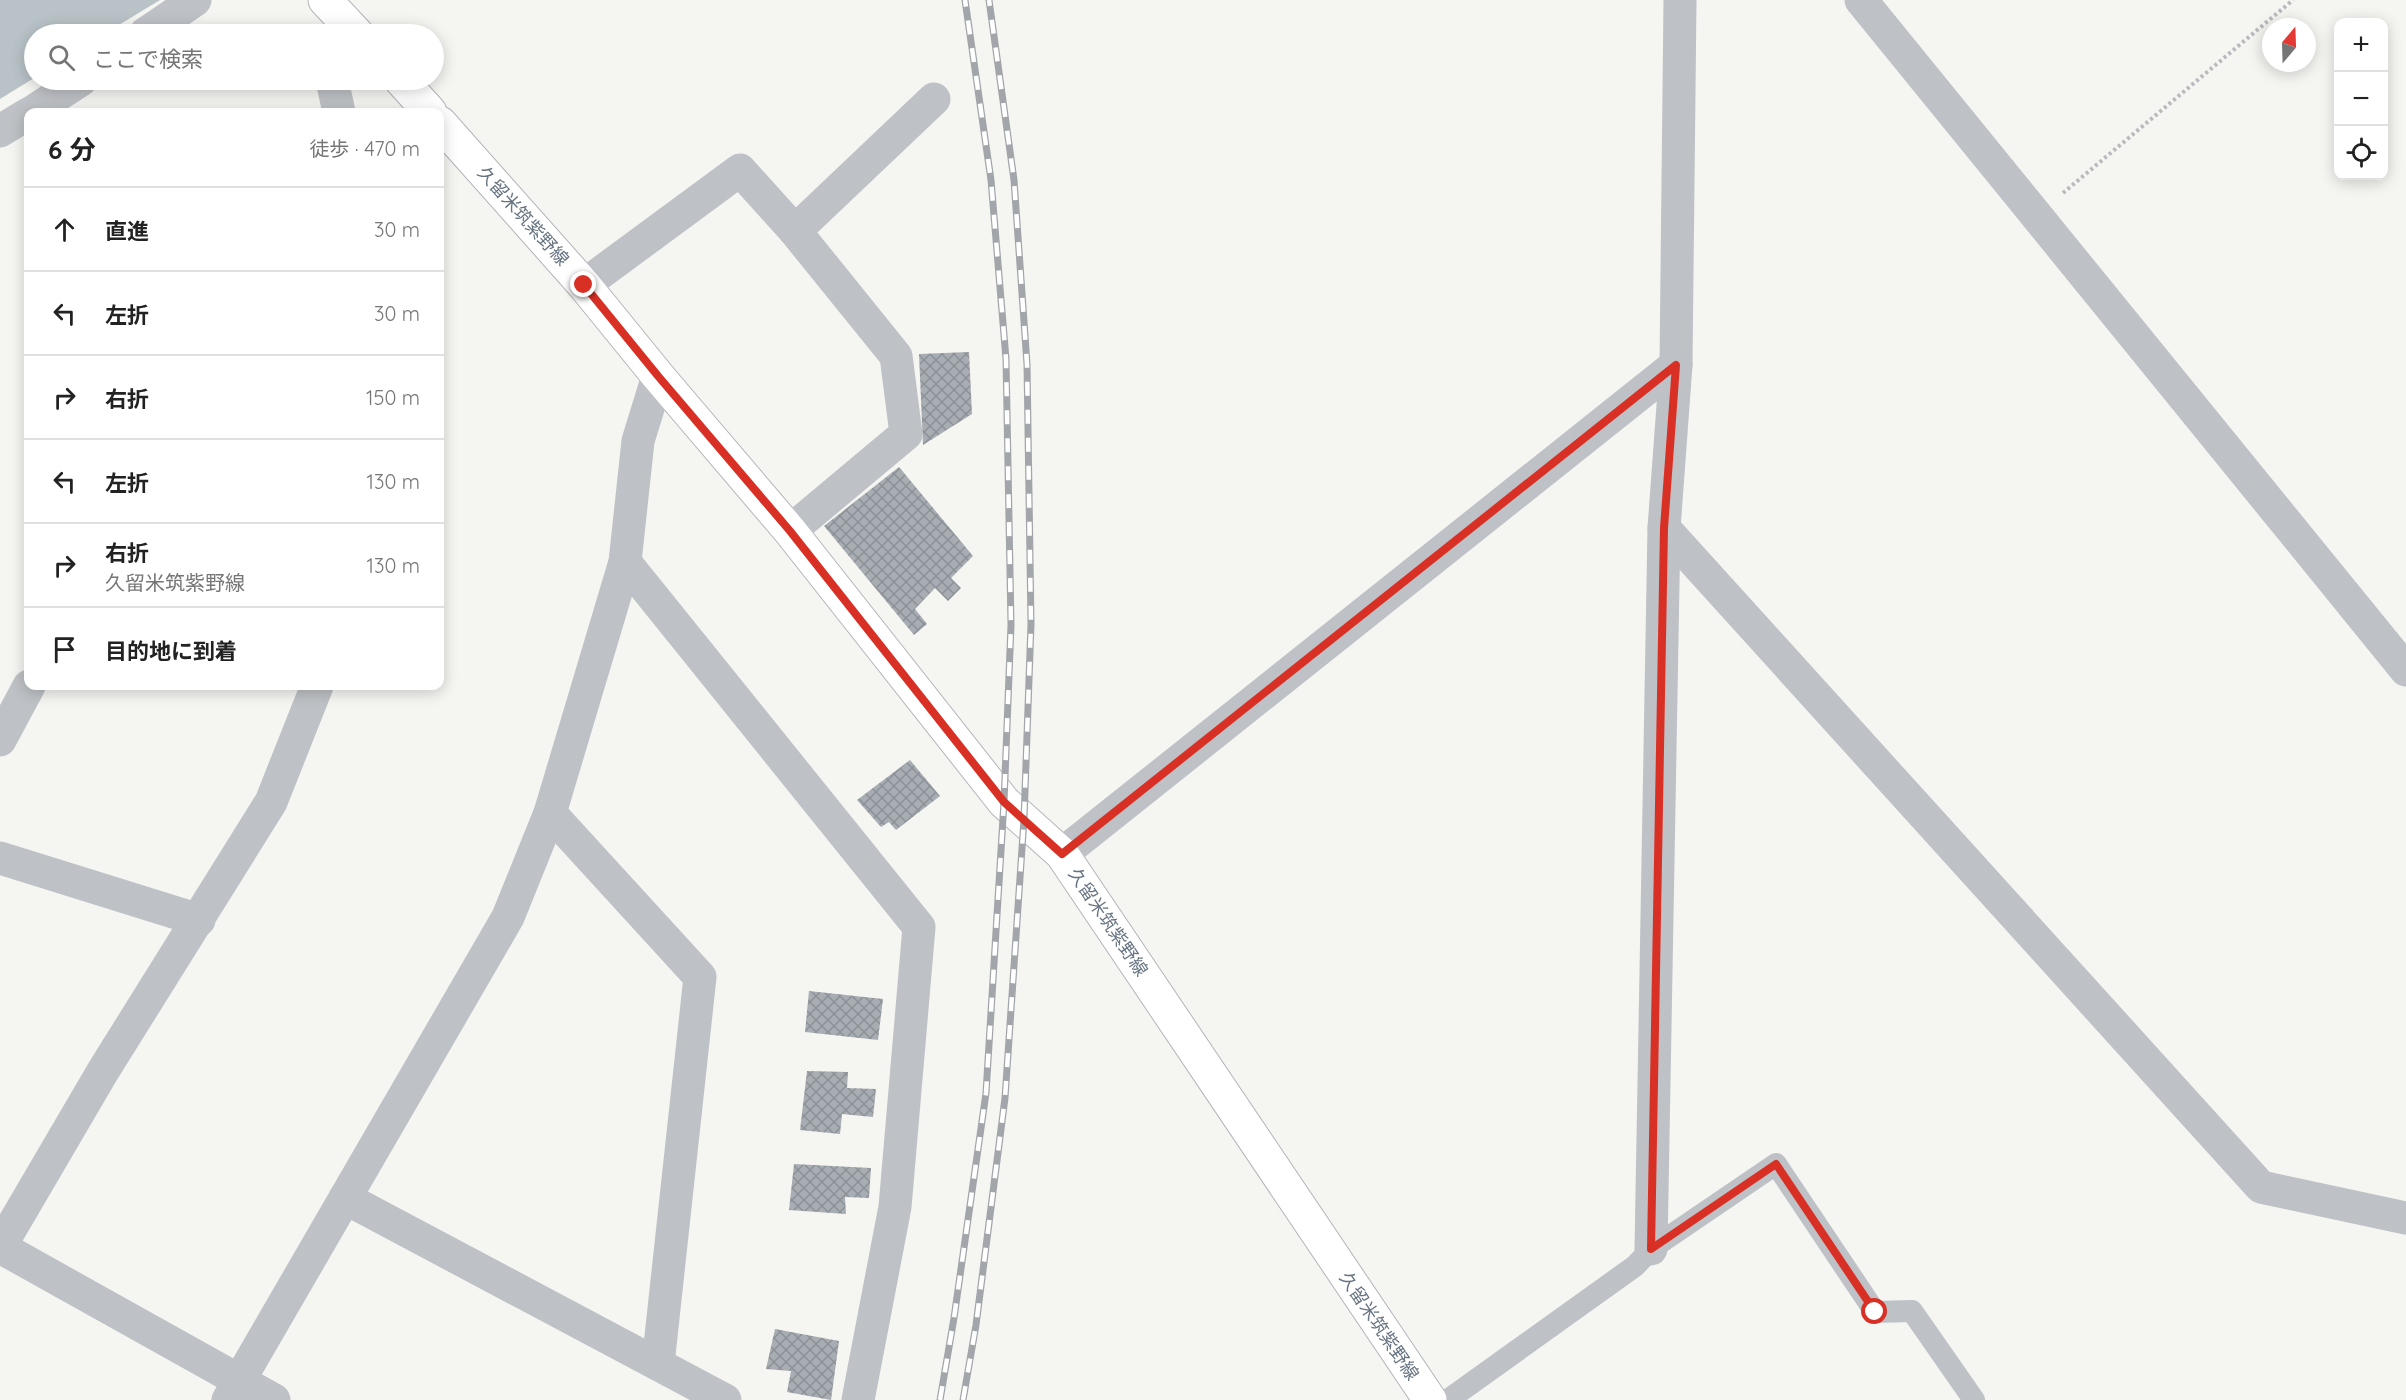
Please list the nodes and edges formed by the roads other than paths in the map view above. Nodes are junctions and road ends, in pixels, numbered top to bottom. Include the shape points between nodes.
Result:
1 (195, 0) edge
2 (1680, 0) edge
3 (1861, 0) edge
4 (329, 14) edge
5 (160, 24) edge
6 (343, 24) edge
7 (67, 90) edge
8 (334, 90) edge
9 (410, 90) edge
10 (934, 99) dead end
11 (42, 108) edge
12 (338, 108) edge
13 (426, 108) edge
14 (24, 118) edge
15 (444, 128) edge
16 (0, 131) edge
17 (795, 231) junction
18 (584, 285) junction
19 (1676, 365) junction
20 (658, 376) junction
21 (1664, 528) junction
22 (790, 531) junction
23 (625, 562) junction
24 (2406, 670) edge
25 (27, 690) edge
26 (315, 690) edge
27 (0, 740) edge
28 (550, 813) junction
29 (1062, 854) junction
30 (0, 858) edge
31 (200, 920) junction
32 (345, 1198) junction
33 (2406, 1218) edge
34 (0, 1247) edge
35 (1651, 1249) junction
36 (658, 1364) junction
37 (234, 1391) edge
38 (274, 1400) edge
39 (725, 1400) edge
40 (858, 1400) edge
41 (1430, 1400) edge
42 (1448, 1400) edge
43 (1974, 1400) edge

1 - 5 street
2 - 19 street
3 - 24 street
4 - 6 main road
7 - 11 street
8 - 12 street
9 - 13 main road
10 - 17 street
14 - 16 street
15 - 18 main road, 久留米筑紫野線
17 - 18 street via 740,170
17 - 22 street via 896,356 906,434
18 - 20 main road, 久留米筑紫野線
19 - 21 street
19 - 29 street
20 - 22 main road, 久留米筑紫野線
20 - 23 street via 638,441
21 - 33 street via 2261,1187
21 - 35 street
22 - 29 main road, 久留米筑紫野線 via 1004,802
23 - 28 street
23 - 40 street via 919,927 895,1207
25 - 27 street
26 - 31 street via 271,802
28 - 32 street via 508,917
28 - 36 street via 700,977
29 - 41 main road, 久留米筑紫野線
30 - 31 street
31 - 34 street via 103,1071
32 - 36 street
32 - 37 street
34 - 37 street
35 - 42 lane via 1635,1266
35 - 43 lane via 1776,1164 1875,1312 1912,1311
36 - 39 street
37 - 38 street

